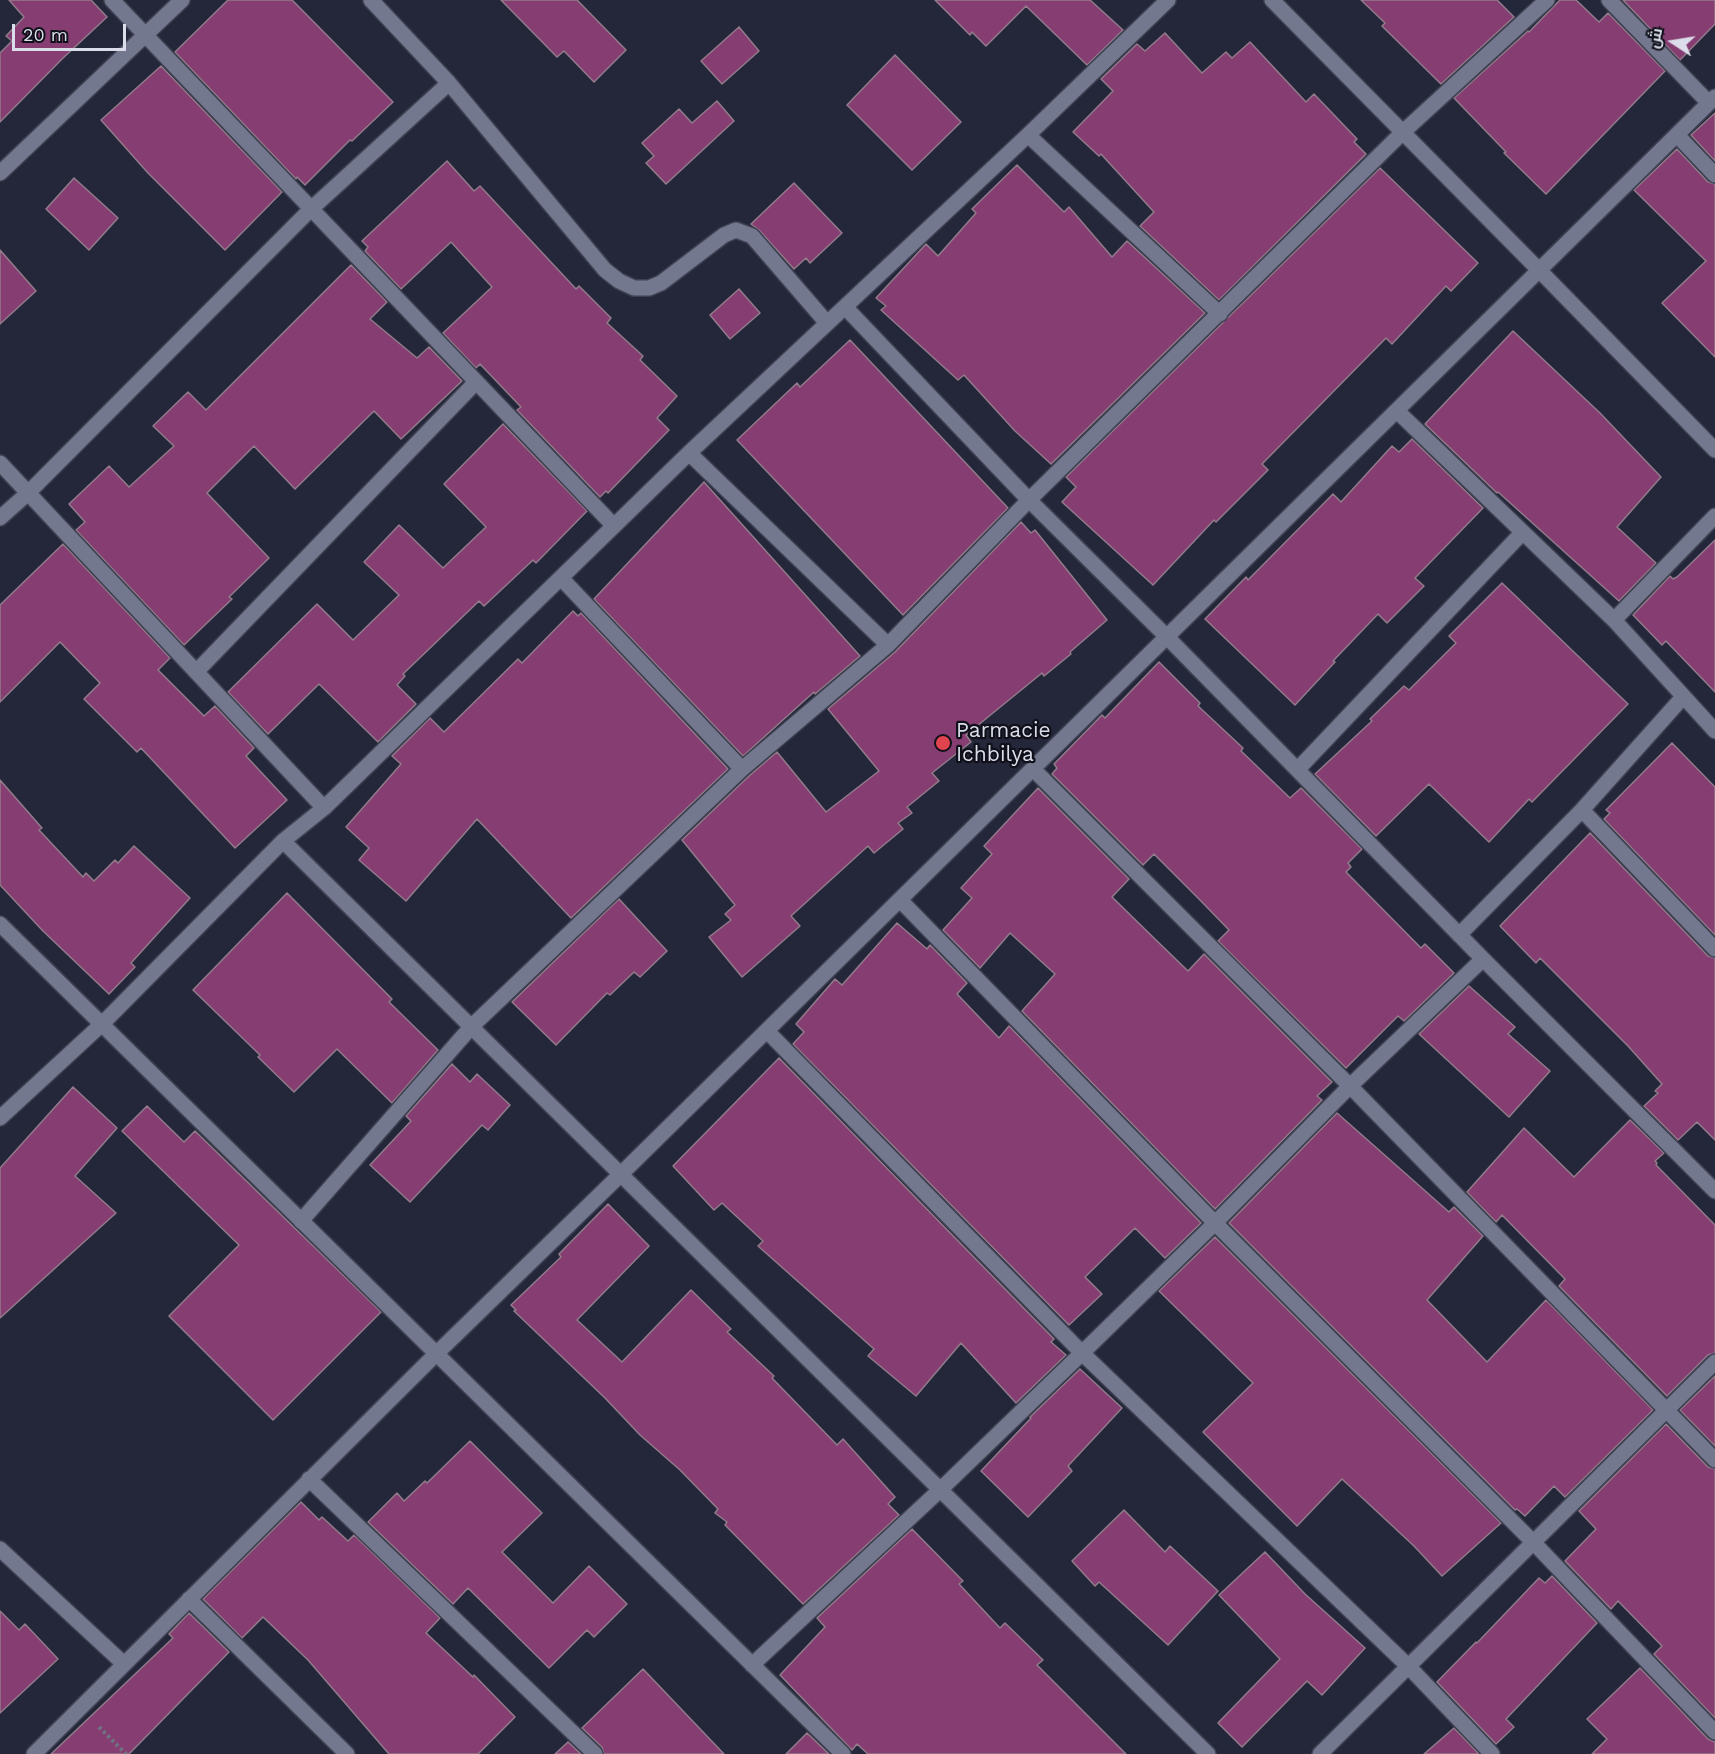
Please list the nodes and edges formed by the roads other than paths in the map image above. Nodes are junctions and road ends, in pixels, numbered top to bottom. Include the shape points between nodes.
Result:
1 (112, 0) edge
2 (182, 0) edge
3 (371, 0) edge
4 (1168, 0) edge
5 (1272, 0) edge
6 (1546, 0) edge
7 (1609, 0) edge
8 (145, 35) junction
9 (449, 83) junction
10 (1712, 100) edge
11 (1403, 132) junction
12 (1028, 135) junction
13 (1677, 135) junction
14 (0, 173) edge
15 (1715, 175) edge
16 (311, 209) junction
17 (1539, 270) junction
18 (845, 307) junction
19 (1220, 314) junction
20 (827, 323) junction
21 (477, 382) junction
22 (1397, 411) junction
23 (1715, 450) edge
24 (689, 453) junction
25 (0, 463) edge
26 (28, 493) junction
27 (1029, 500) junction
28 (1715, 516) edge
29 (0, 518) edge
30 (614, 526) junction
31 (1522, 533) junction
32 (561, 578) junction
33 (1614, 620) junction
34 (1167, 637) junction
35 (888, 645) junction
36 (196, 672) junction
37 (1683, 697) junction
38 (1715, 731) edge
39 (1033, 769) junction
40 (1298, 769) junction
41 (742, 770) junction
42 (324, 808) junction
43 (1582, 810) junction
44 (284, 841) junction
45 (900, 900) junction
46 (0, 924) edge
47 (1459, 935) junction
48 (1715, 949) edge
49 (1483, 959) junction
50 (102, 1024) junction
51 (472, 1026) junction
52 (766, 1031) junction
53 (1350, 1086) junction
54 (0, 1118) edge
55 (620, 1175) junction
56 (1715, 1191) edge
57 (301, 1221) junction
58 (1215, 1223) junction
59 (1082, 1353) junction
60 (436, 1354) junction
61 (1715, 1362) edge
62 (1666, 1410) junction
63 (1715, 1460) edge
64 (309, 1479) junction
65 (941, 1489) junction
66 (1533, 1542) junction
67 (0, 1549) edge
68 (189, 1599) junction
69 (124, 1664) junction
70 (752, 1665) junction
71 (1408, 1666) junction
72 (1715, 1732) edge
73 (34, 1754) edge
74 (346, 1754) edge
75 (595, 1754) edge
76 (843, 1754) edge
77 (1208, 1754) edge
78 (1320, 1754) edge
79 (1492, 1754) edge

1 - 8 street
2 - 8 street
3 - 9 street
4 - 12 street
5 - 11 street
6 - 11 street
7 - 10 street
8 - 14 street
8 - 16 street
9 - 16 street
9 - 20 street via 605,270 620,281 634,288 661,283 736,230 752,236
10 - 13 street
11 - 17 street
11 - 19 street
12 - 18 street
12 - 19 street
13 - 15 street
13 - 17 street
16 - 21 street
16 - 26 street
17 - 22 street
17 - 23 street
18 - 20 street
18 - 27 street
19 - 27 street
20 - 24 street
21 - 30 street
21 - 36 street
22 - 31 street
22 - 34 street
24 - 30 street
24 - 35 street
25 - 26 street
26 - 29 street
26 - 36 street
27 - 34 street
27 - 35 street
28 - 33 street
30 - 32 street
31 - 33 street
31 - 40 street
32 - 41 street
32 - 42 street
33 - 37 street
34 - 39 street
34 - 40 street
35 - 41 street
36 - 42 street
37 - 38 street
37 - 43 street
39 - 45 street
39 - 53 street
40 - 47 street
41 - 51 street
42 - 44 street
43 - 47 street
43 - 48 street
44 - 50 street
44 - 51 street
45 - 52 street
45 - 58 street
46 - 50 street
47 - 49 street
49 - 53 street
49 - 56 street
50 - 54 street
50 - 57 street
51 - 55 street
51 - 57 street
52 - 55 street
52 - 59 street
53 - 58 street
53 - 62 street
55 - 60 street
55 - 65 street
57 - 60 street
58 - 59 street
58 - 66 street
59 - 65 street
59 - 71 street
60 - 64 street
60 - 70 street
61 - 62 street
62 - 63 street
62 - 66 street
64 - 68 street
64 - 75 street
65 - 70 street
65 - 77 street
66 - 71 street
66 - 72 street
67 - 69 street
68 - 69 street
68 - 74 street
69 - 73 street
70 - 76 street
71 - 78 street
71 - 79 street

